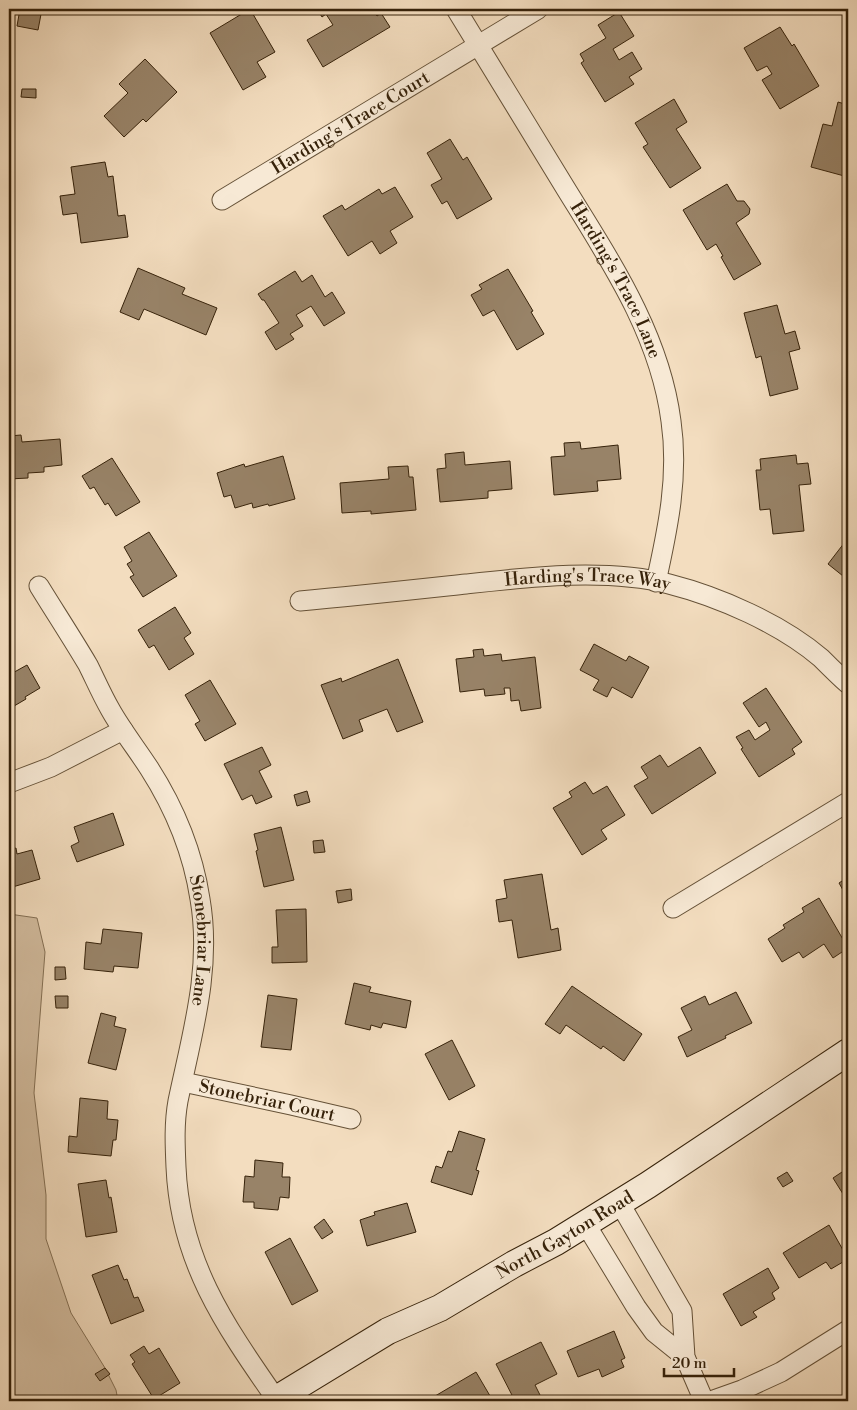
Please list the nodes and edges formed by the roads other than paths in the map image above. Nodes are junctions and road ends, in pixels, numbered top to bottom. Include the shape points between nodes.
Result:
1 (456, 9) edge
2 (538, 9) edge
3 (478, 45) junction
4 (222, 200) dead end
5 (656, 582) junction
6 (39, 586) dead end
7 (300, 601) dead end
8 (848, 684) edge
9 (124, 730) junction
10 (9, 783) edge
11 (848, 802) edge
12 (673, 908) dead end
13 (848, 1052) edge
14 (183, 1082) junction
15 (350, 1119) dead end
16 (619, 1202) junction
17 (585, 1223) junction
18 (848, 1330) edge
19 (685, 1357) junction
20 (275, 1400) edge
21 (704, 1401) edge
22 (711, 1401) edge

1 - 3 street, Harding's Trace Lane
2 - 3 street, Harding's Trace Court
3 - 4 street, Harding's Trace Court
3 - 5 street, Harding's Trace Lane via 610,261 637,310 660,366 672,422 674,461 669,524
5 - 7 street, Harding's Trace Way via 630,577 528,577
5 - 8 street, Harding's Trace Way via 710,597 768,623 820,658
6 - 9 street, Stonebriar Lane
9 - 10 street via 51,767
9 - 14 street, Stonebriar Lane via 175,816 189,853 200,898 203,970
11 - 12 street
13 - 16 street, North Gayton Road
14 - 15 street, Stonebriar Court
14 - 20 street, Stonebriar Lane via 174,1134 177,1189 183,1223 210,1296
16 - 17 street, North Gayton Road
16 - 19 street via 682,1311
17 - 19 street via 654,1332
17 - 20 street, North Gayton Road via 440,1308 388,1331
18 - 22 street via 781,1372
19 - 21 street

